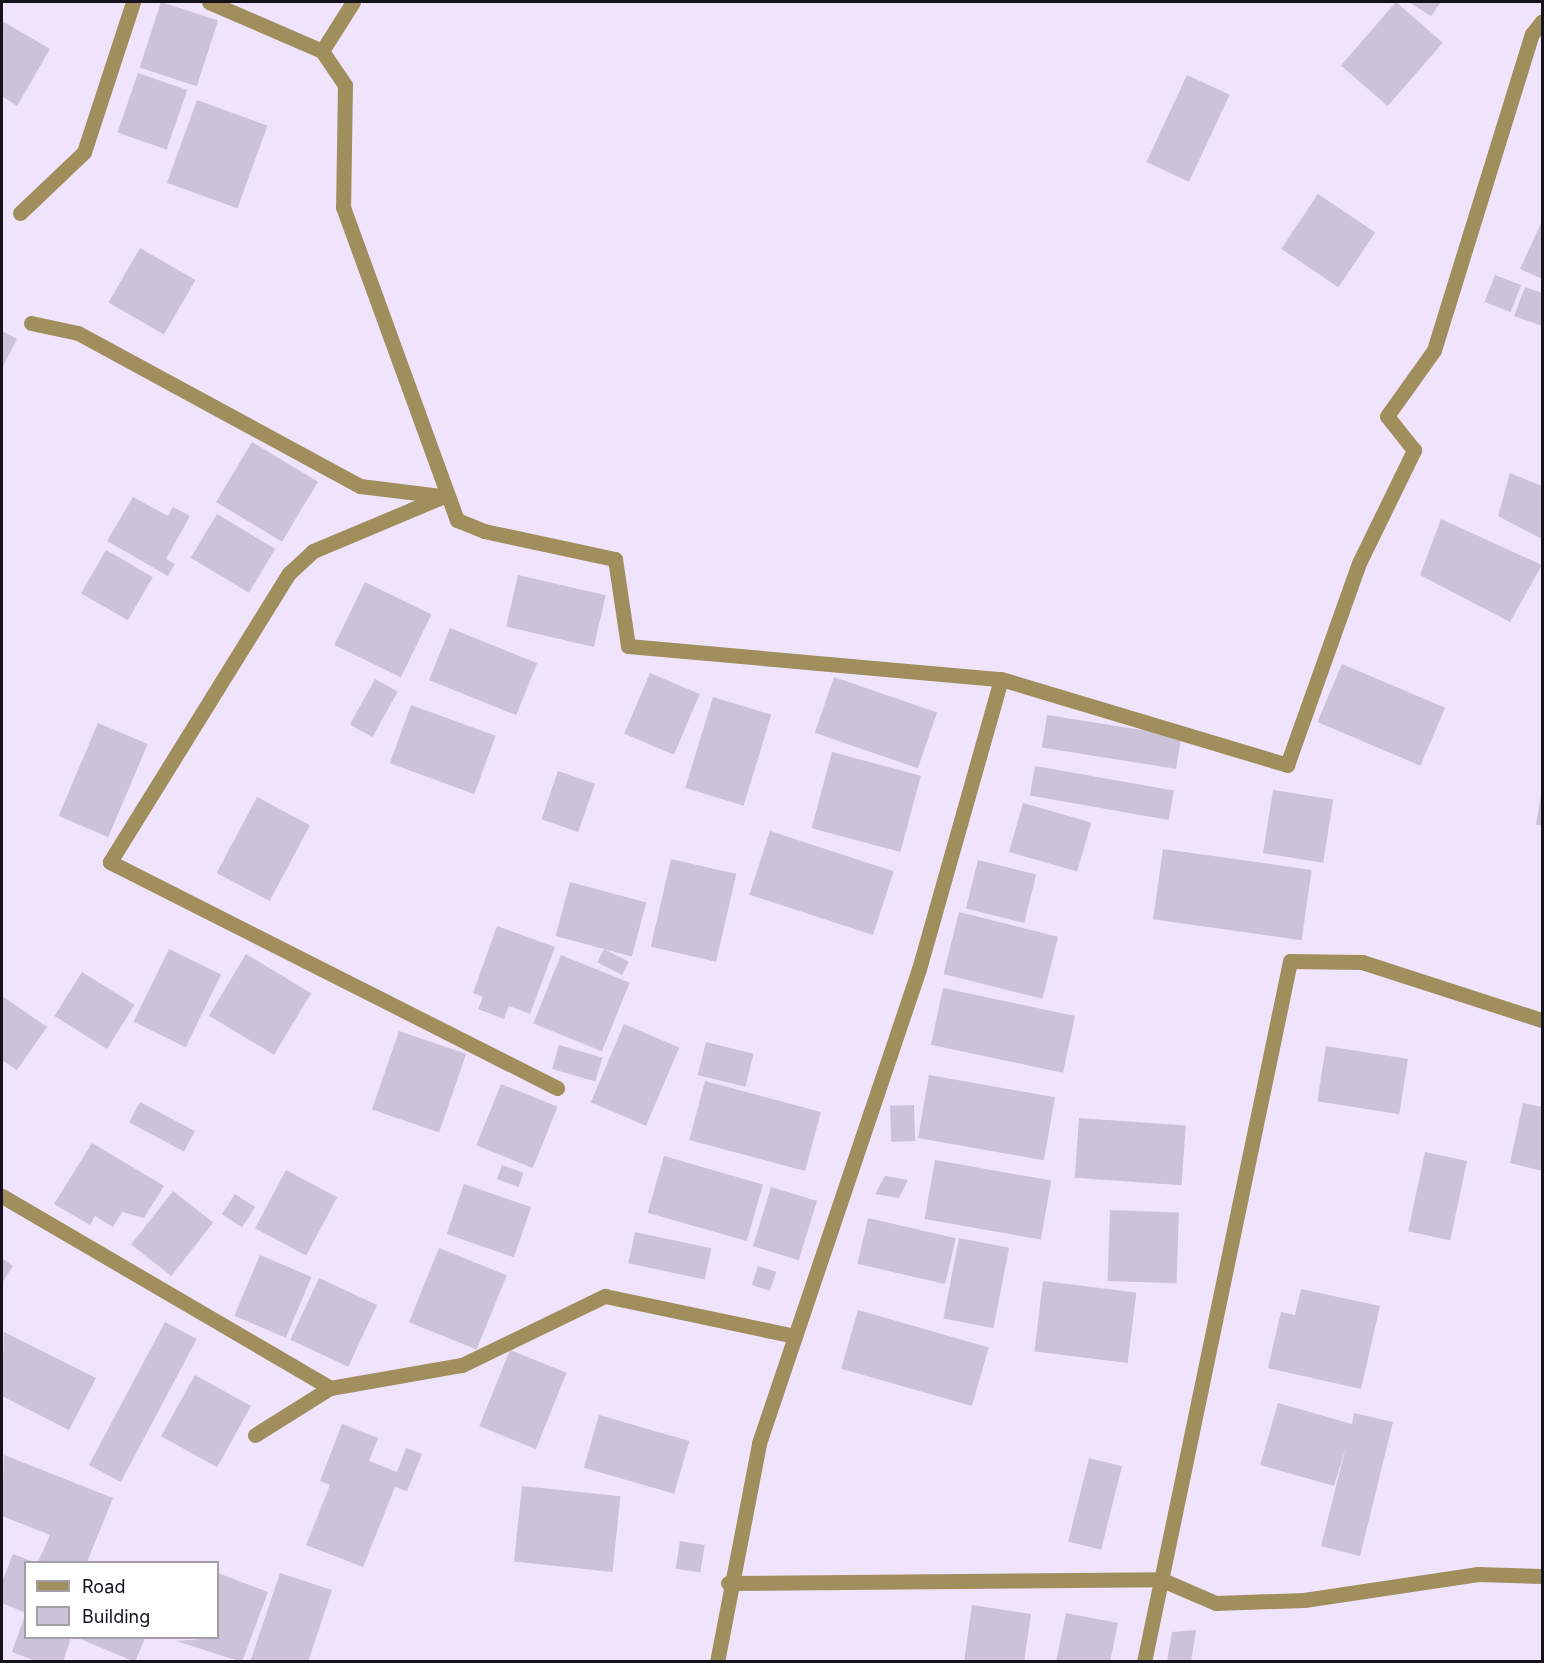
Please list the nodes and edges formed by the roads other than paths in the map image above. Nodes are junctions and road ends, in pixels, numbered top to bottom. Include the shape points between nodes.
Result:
1 (133, 2) edge
2 (209, 2) edge
3 (353, 2) edge
4 (1542, 21) edge
5 (322, 51) junction
6 (20, 213) dead end
7 (31, 323) dead end
8 (444, 496) junction
9 (1000, 679) junction
10 (1542, 1020) edge
11 (557, 1088) dead end
12 (2, 1196) edge
13 (795, 1336) junction
14 (330, 1388) junction
15 (255, 1435) dead end
16 (1542, 1576) edge
17 (1160, 1579) junction
18 (728, 1583) junction
19 (717, 1662) edge
20 (1144, 1662) edge

1 - 6 street via 84,152
2 - 5 street
3 - 5 street
4 - 9 street via 1532,34 1434,350 1387,416 1414,450 1359,563 1287,765
5 - 8 street via 345,85 343,207 349,230
7 - 8 street via 78,333 360,486
8 - 9 street via 457,520 484,531 615,559 628,646
8 - 11 street via 313,551 289,573 110,862
9 - 13 street via 919,969
10 - 17 street via 1362,962 1290,961
12 - 14 street
13 - 14 street via 605,1296 462,1365
13 - 18 street via 759,1443
14 - 15 street
16 - 17 street via 1478,1574 1304,1600 1216,1603
17 - 18 street
17 - 20 street
18 - 19 street

